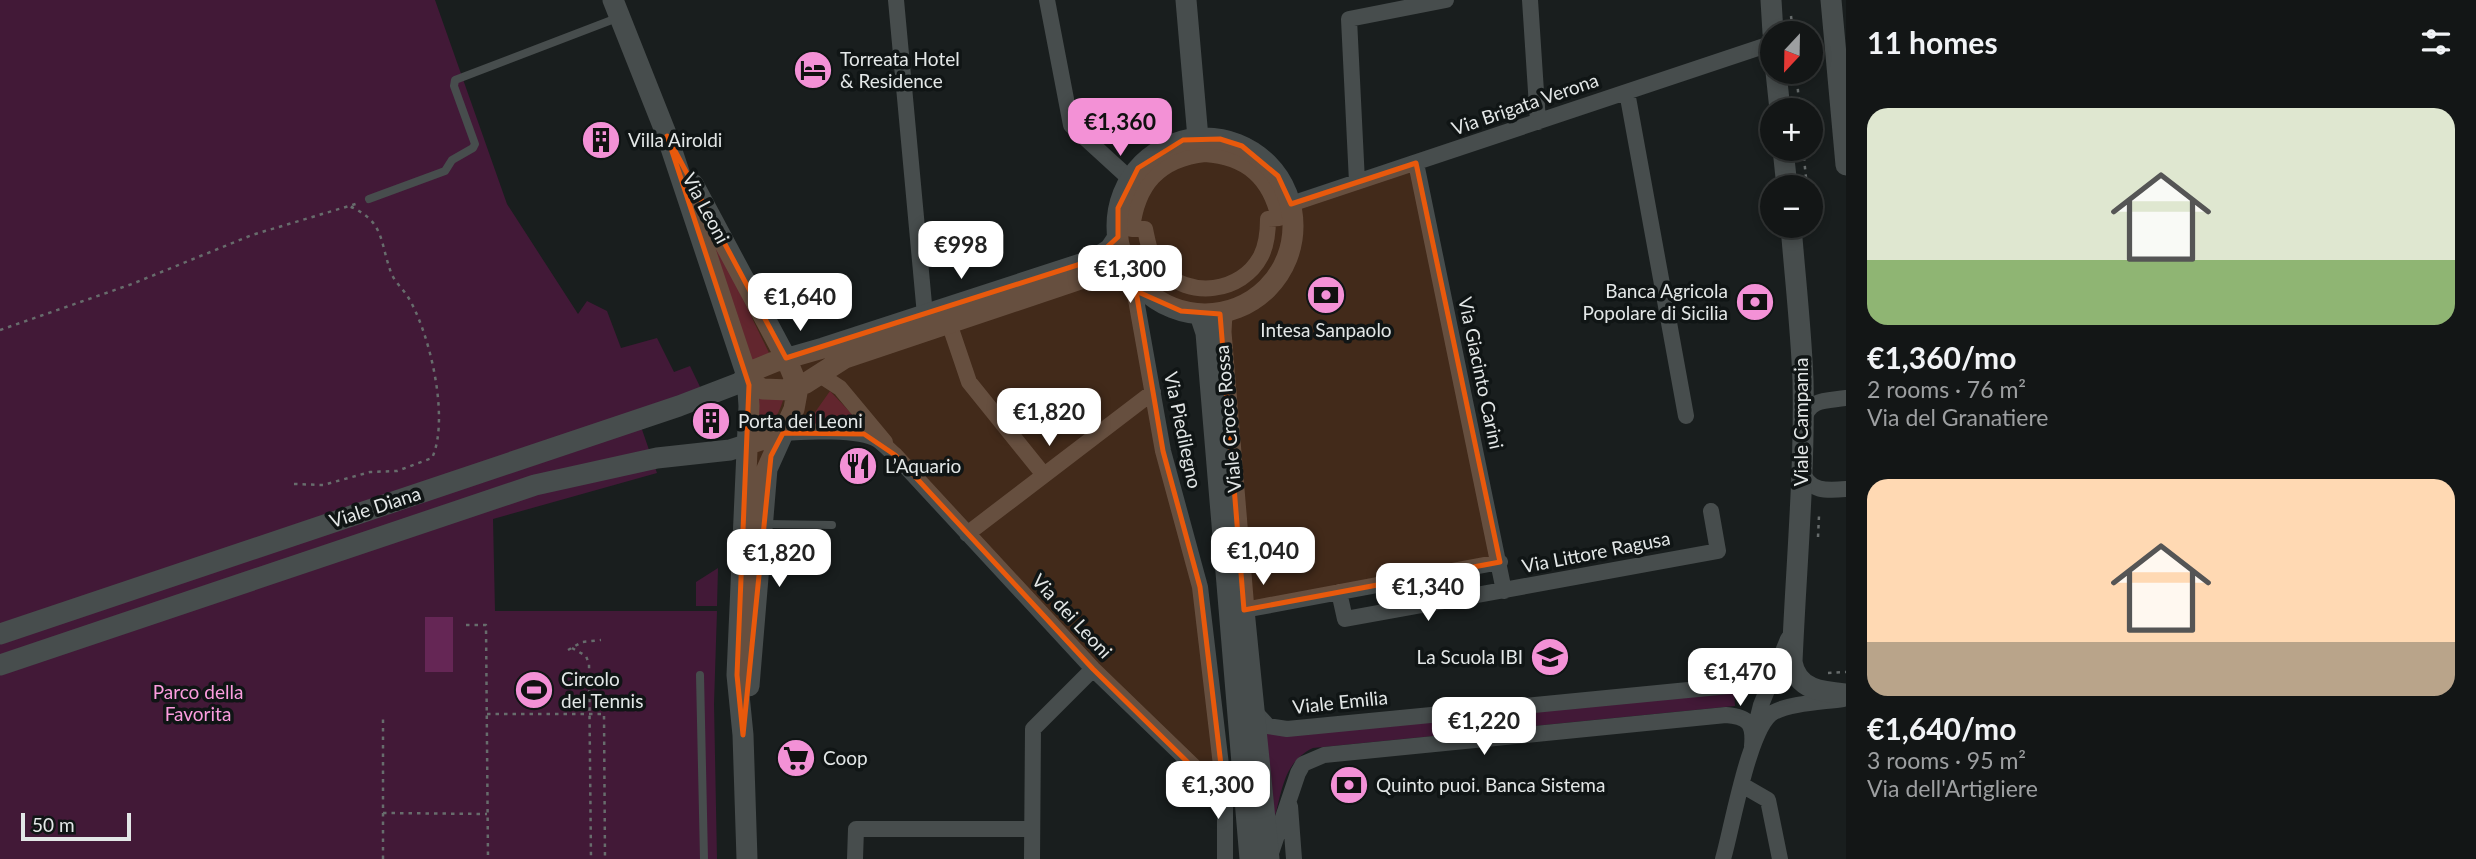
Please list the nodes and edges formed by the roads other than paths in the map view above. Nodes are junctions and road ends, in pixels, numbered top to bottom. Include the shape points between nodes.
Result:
1 (896, 0) edge
2 (1047, 0) edge
3 (1186, 0) edge
4 (1446, 0) edge
5 (1530, 0) edge
6 (1771, 0) edge
7 (1831, 0) edge
8 (617, 8) edge
9 (1840, 20) edge
10 (1772, 21) edge
11 (1760, 47) edge
12 (1627, 92) junction
13 (1538, 122) junction
14 (667, 136) junction
15 (1198, 138) junction
16 (1416, 163) junction
17 (1846, 165) edge
18 (1130, 179) junction
19 (1357, 182) junction
20 (369, 199) road end
21 (1291, 204) junction
22 (1125, 233) junction
23 (1792, 238) edge
24 (1132, 277) junction
25 (1222, 313) junction
26 (925, 315) junction
27 (1200, 315) junction
28 (949, 323) junction
29 (775, 337) junction
30 (823, 348) junction
31 (786, 358) junction
32 (756, 371) junction
33 (820, 375) junction
34 (797, 383) junction
35 (1153, 392) junction
36 (1846, 398) edge
37 (794, 409) junction
38 (1686, 416) dead end
39 (1803, 421) junction
40 (783, 433) junction
41 (747, 446) junction
42 (895, 455) junction
43 (1802, 470) junction
44 (1044, 475) junction
45 (1846, 489) edge
46 (1711, 511) dead end
47 (762, 524) junction
48 (832, 525) dead end
49 (967, 534) junction
50 (1500, 562) junction
51 (1504, 591) junction
52 (1339, 592) junction
53 (1244, 610) junction
54 (1794, 619) junction
55 (0, 634) edge
56 (0, 664) edge
57 (1093, 669) junction
58 (700, 675) dead end
59 (1770, 682) junction
60 (1846, 696) edge
61 (1254, 711) junction
62 (743, 735) junction
63 (1752, 746) junction
64 (1742, 785) junction
65 (1235, 795) junction
66 (1289, 800) junction
67 (1032, 830) junction
68 (704, 859) edge
69 (747, 859) edge
70 (855, 859) edge
71 (1032, 859) edge
72 (1227, 859) edge
73 (1250, 859) edge
74 (1269, 859) edge
75 (1294, 859) edge
76 (1723, 859) edge
77 (1780, 859) edge

1 - 26 street
2 - 18 street via 1071,125
3 - 15 street
4 - 19 street via 1349,19
5 - 13 street
6 - 10 street
7 - 9 street
8 - 14 street, Via Leoni
8 - 20 lane via 455,80 473,148 452,160 445,171
9 - 17 street
11 - 12 street, Via Brigata Verona
12 - 13 street, Via Brigata Verona
12 - 38 street
13 - 16 street, Via Brigata Verona
14 - 29 street, Via Leoni
14 - 32 street, Via Leoni
15 - 18 street via 1158,151
15 - 21 street via 1220,139 1262,158 1278,176
16 - 19 street, Via Brigata Verona
16 - 50 street, Via Giacinto Carini
18 - 22 street via 1118,208
19 - 21 street, Via Brigata Verona
21 - 25 street via 1294,235 1281,272 1254,301
22 - 22 street via 1150,180 1170,164 1205,154 1230,158 1252,170 1269,188 1279,218 1268,219 1265,247 1252,269 1231,284 1210,288 1192,288 1169,276 1152,257 1145,229
22 - 24 street via 1125,267
22 - 26 street, Viale Diana via 1093,260
23 - 39 street, Viale Campania
24 - 27 street via 1159,301
24 - 28 street via 1098,273
24 - 35 street, Via Piedilegno
25 - 27 street
25 - 53 street, Viale Croce Rossa
26 - 30 street, Viale Diana
27 - 65 street, Viale Croce Rossa via 1206,333
28 - 33 street via 845,358
28 - 44 street via 969,382
29 - 30 street via 797,349
29 - 31 street, Via Leoni
30 - 31 street, Viale Diana
31 - 32 street, Viale Diana
31 - 34 street, Via Leoni
32 - 34 street via 754,385 768,390 781,391
32 - 41 street, Via Leoni
32 - 55 street, Viale Diana via 732,387 679,406
33 - 34 street
33 - 37 street
33 - 42 street via 839,388
34 - 37 street
35 - 44 street
35 - 65 street, Via Piedilegno via 1163,451 1200,587
36 - 39 street via 1815,403
37 - 40 street
39 - 43 street, Viale Campania
40 - 41 street, Viale Diana
40 - 42 street via 864,434
40 - 47 street via 767,469
41 - 56 street, Viale Diana via 657,458 535,485
41 - 62 street, Via Leoni via 737,661
42 - 49 street, Via dei Leoni
43 - 45 street via 1808,484 1820,490
43 - 54 street, Viale Campania
44 - 49 street
46 - 51 street, Via Littore Ragusa via 1718,551
47 - 48 lane
47 - 62 street
49 - 57 street, Via dei Leoni
50 - 51 street, Via Giacinto Carini
50 - 52 street, Via Littore Ragusa
51 - 52 street, Via Littore Ragusa via 1345,619
52 - 53 street, Via Littore Ragusa
53 - 61 street, Viale Croce Rossa
54 - 59 street
54 - 60 street, Viale Campania via 1792,662 1800,681 1812,689
57 - 65 street, Via dei Leoni
57 - 67 street via 1033,729
58 - 68 lane
59 - 61 street, Viale Emilia via 1287,729 1268,726
59 - 63 street
60 - 63 street via 1776,711 1764,721
61 - 74 street, Viale Croce Rossa
62 - 69 street
63 - 64 street
63 - 66 street via 1749,723 1726,715 1337,752 1303,764
64 - 76 street
64 - 77 street via 1768,800
65 - 72 street, Viale Croce Rossa
65 - 73 street, Viale Croce Rossa
66 - 74 street
66 - 75 street
67 - 70 street via 856,829
67 - 71 street

